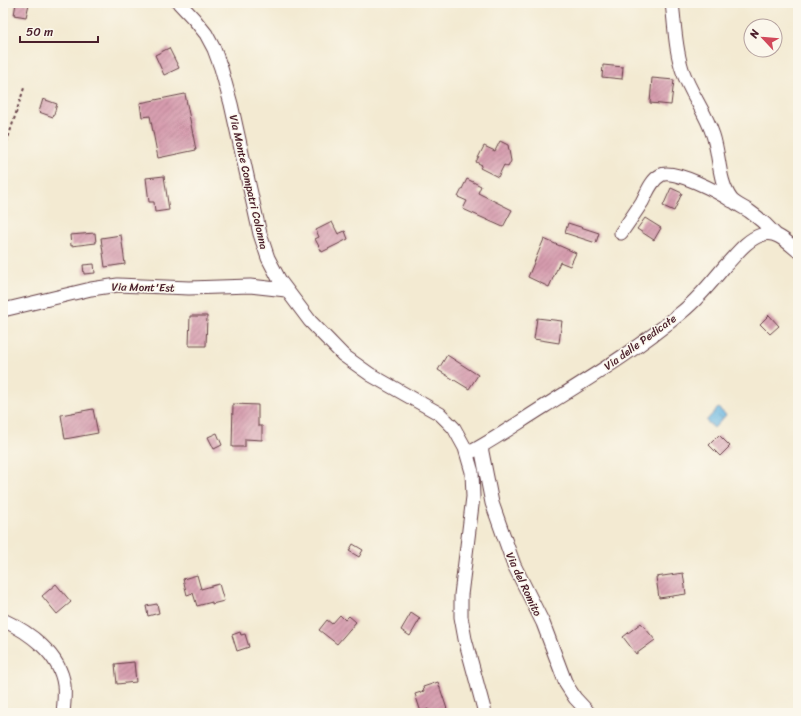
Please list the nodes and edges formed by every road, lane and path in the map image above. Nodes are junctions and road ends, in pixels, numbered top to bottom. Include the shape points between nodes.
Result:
1 (179, 3) edge
2 (672, 3) edge
3 (24, 88) dead end
4 (3, 154) edge
5 (732, 201) junction
6 (621, 233) dead end
7 (776, 235) junction
8 (798, 251) edge
9 (286, 290) junction
10 (3, 310) edge
11 (481, 447) junction
12 (467, 454) junction
13 (3, 620) edge
14 (63, 713) edge
15 (485, 713) edge
16 (589, 713) edge

1 - 9 street, Via Monte Compatri Colonna via 202,29 214,49 231,104 260,234 271,264
2 - 5 street via 681,64 711,128 723,182
3 - 4 path
5 - 6 street via 674,174 663,174 651,184
5 - 7 street via 761,220
7 - 8 street
7 - 11 street, Via delle Pedicate via 764,234 751,240 690,305 668,323 585,381
9 - 10 street, Via Mont'Est via 250,286 189,288 118,285
9 - 12 street, Via Monte Compatri Colonna via 315,327 343,356 448,421 458,434
11 - 12 street, Via delle Pedicate
11 - 16 street, Via del Romito via 492,503 514,565 546,631 566,684
12 - 15 street, Via Monte Compatri Colonna via 472,472 473,497 461,595 461,617
13 - 14 street via 29,635 54,659 64,684

